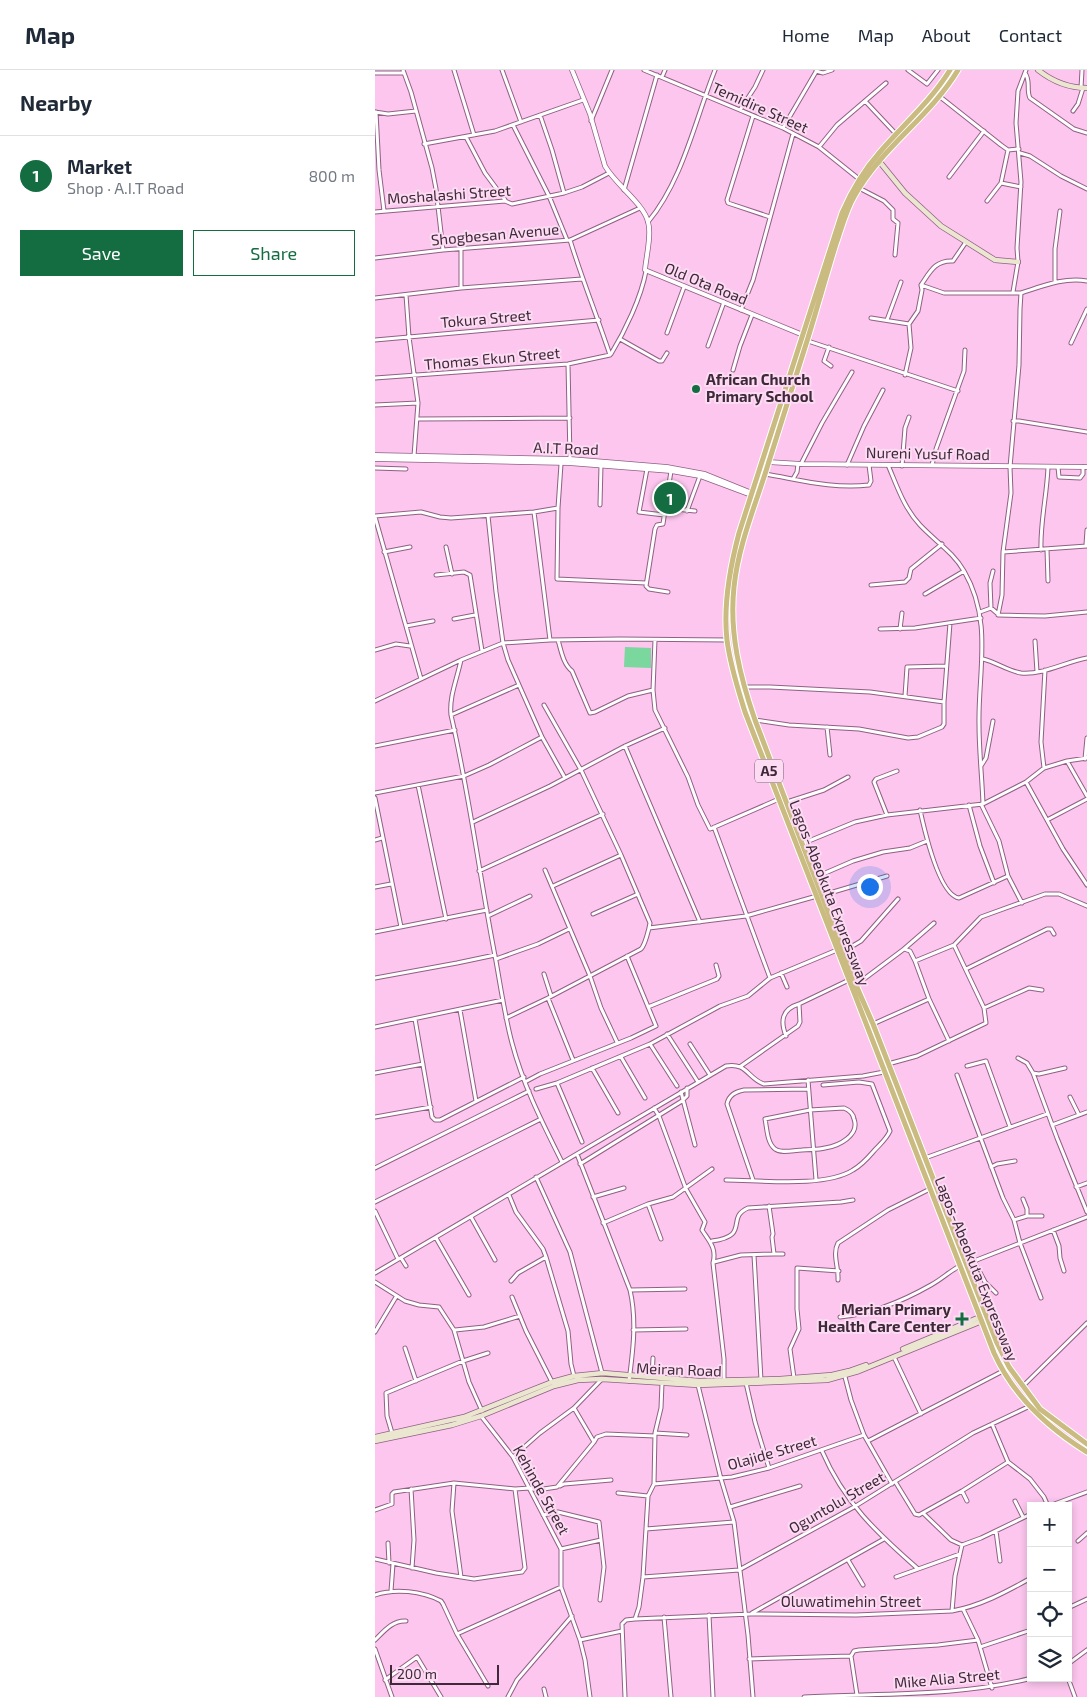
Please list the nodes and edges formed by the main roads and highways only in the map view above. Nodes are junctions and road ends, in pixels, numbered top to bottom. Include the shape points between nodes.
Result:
1 (950, 70) edge
2 (958, 70) edge
3 (1038, 70) edge
4 (1084, 88) edge
5 (879, 161) junction
6 (1017, 262) road end
7 (820, 895) junction
8 (981, 1319) junction
9 (844, 1374) junction
10 (602, 1376) junction
11 (630, 1378) junction
12 (827, 1378) junction
13 (481, 1413) junction
14 (375, 1439) edge
15 (1087, 1444) edge
16 (1087, 1452) edge

1 - 7 highway, Lagos-Abeokuta Expressway / A5 via 932,96 879,152 859,179 842,213 732,560 727,640 733,672 745,712
2 - 5 highway, Lagos-Abeokuta Expressway / A5 via 939,96
3 - 4 main road via 1056,81
5 - 6 main road via 905,193 937,223 995,260
5 - 7 highway, Lagos-Abeokuta Expressway / A5 via 859,188 843,221 808,341 744,536 734,586 734,636 744,687
7 - 8 highway, Lagos-Abeokuta Expressway / A5 via 837,950
7 - 15 highway, Lagos-Abeokuta Expressway / A5 via 1002,1355 1041,1409
8 - 9 main road, Meiran Road
8 - 9 main road, Meiran Road
8 - 16 highway, Lagos-Abeokuta Expressway / A5 via 1003,1371 1030,1406 1053,1428
9 - 12 main road, Meiran Road
10 - 11 main road, Meiran Road
10 - 13 main road, Meiran Road via 566,1382
10 - 13 main road, Meiran Road via 574,1376 552,1382
11 - 12 main road, Meiran Road via 699,1381
11 - 12 main road, Meiran Road via 698,1385
13 - 14 main road, Meiran Road
13 - 14 main road, Meiran Road via 452,1425

